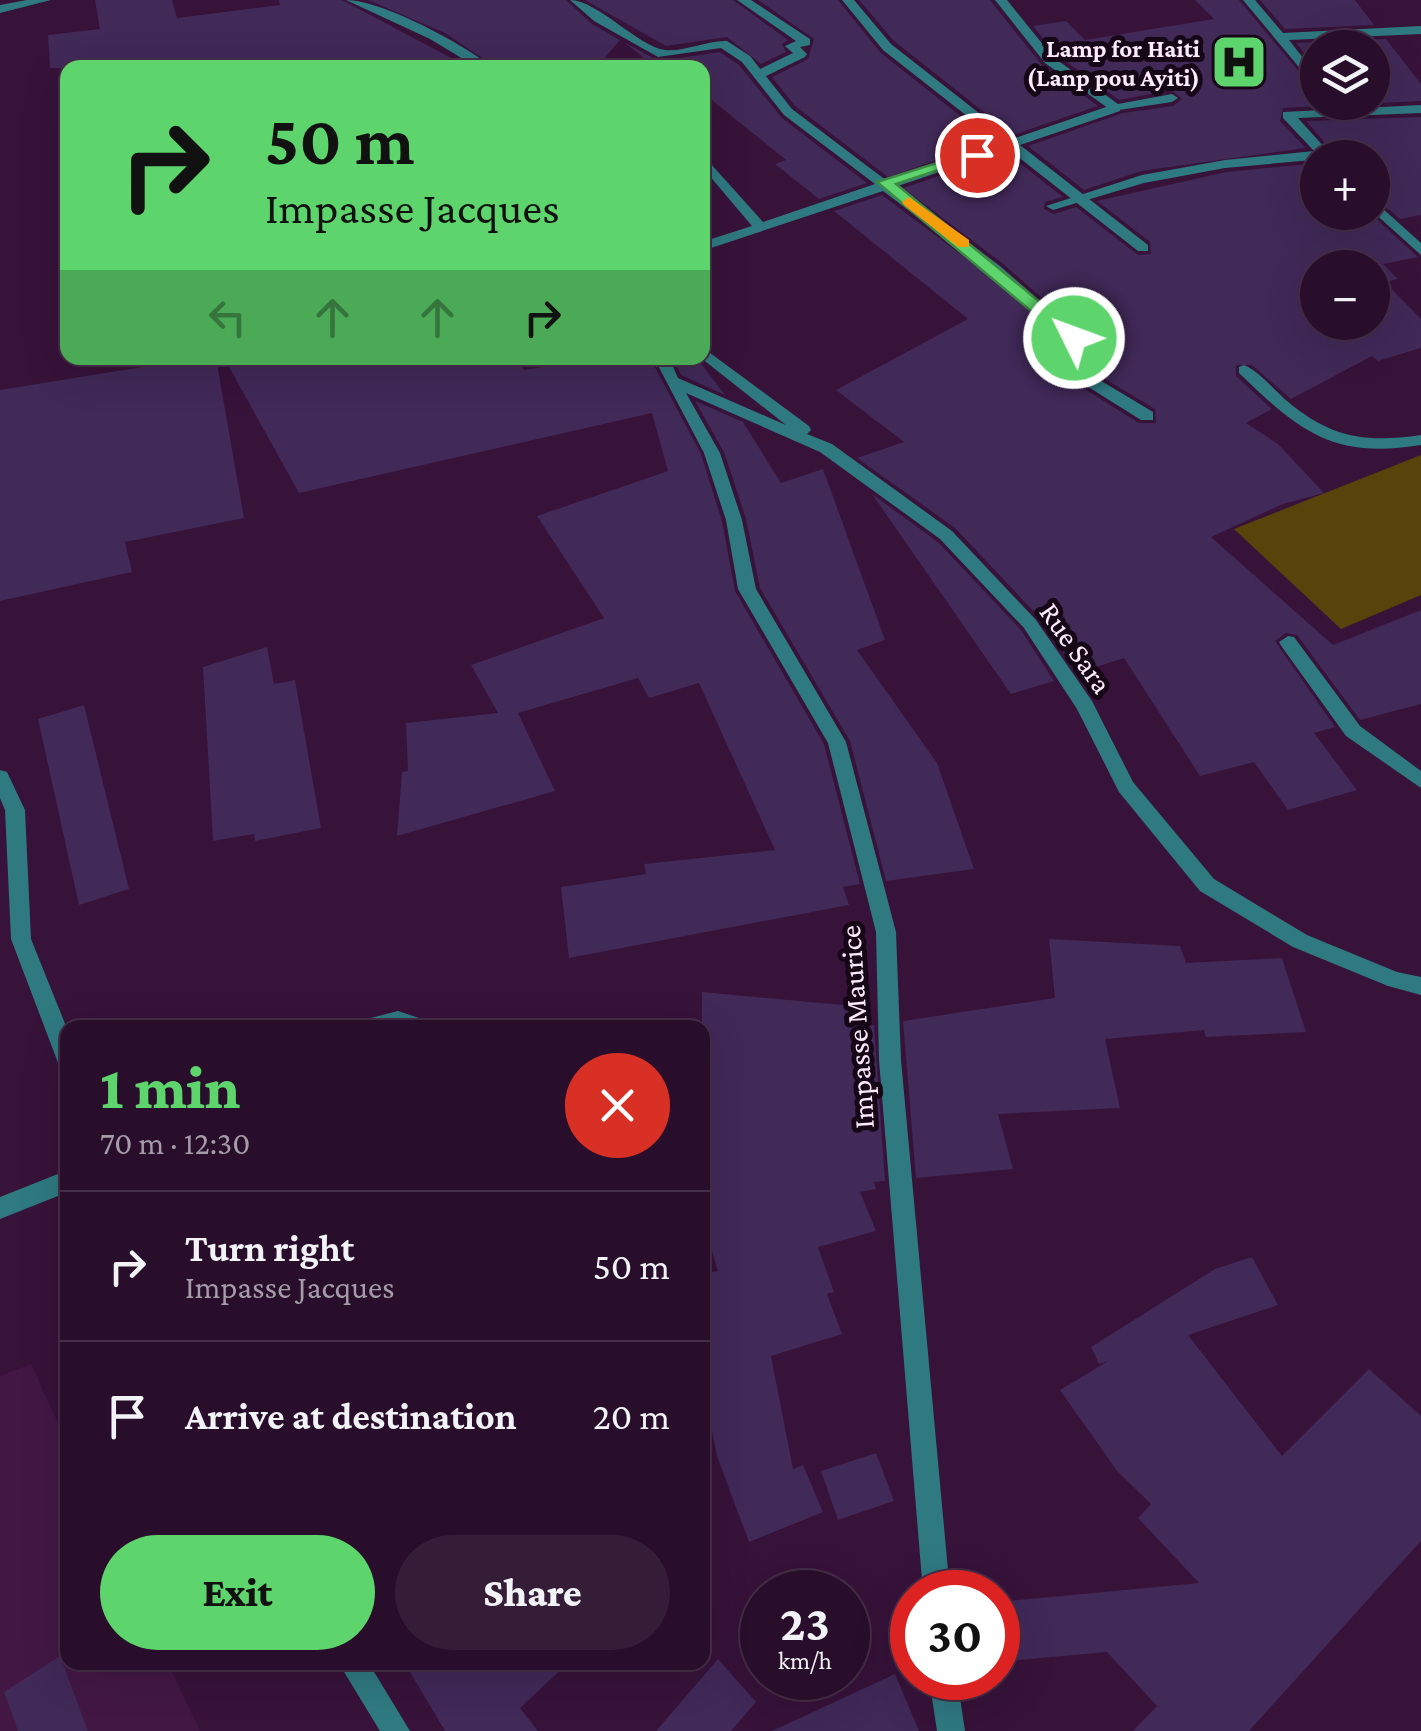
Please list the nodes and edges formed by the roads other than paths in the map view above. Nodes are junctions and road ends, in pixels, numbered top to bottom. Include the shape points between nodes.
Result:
1 (45, 0) edge
2 (352, 0) edge
3 (576, 0) edge
4 (743, 0) edge
5 (848, 0) edge
6 (1001, 0) edge
7 (1248, 0) edge
8 (0, 8) edge
9 (1421, 30) edge
10 (1277, 34) junction
11 (474, 60) edge
12 (1300, 63) edge
13 (758, 74) junction
14 (1172, 98) dead end
15 (1116, 108) junction
16 (1390, 109) edge
17 (1421, 110) edge
18 (1300, 114) edge
19 (1311, 140) edge
20 (1008, 146) junction
21 (1300, 158) edge
22 (710, 167) edge
23 (885, 182) junction
24 (1080, 198) junction
25 (1053, 206) dead end
26 (1390, 220) edge
27 (760, 226) junction
28 (710, 244) edge
29 (1144, 248) dead end
30 (1421, 250) edge
31 (710, 357) edge
32 (665, 365) edge
33 (1244, 370) dead end
34 (672, 381) junction
35 (1147, 416) dead end
36 (1421, 440) edge
37 (826, 448) junction
38 (1288, 642) dead end
39 (0, 777) edge
40 (1421, 781) edge
41 (1421, 986) edge
42 (60, 1040) edge
43 (60, 1184) edge
44 (0, 1208) edge
45 (935, 1570) edge
46 (357, 1670) edge
47 (946, 1700) edge
48 (396, 1731) edge
49 (951, 1731) edge

1 - 8 street
2 - 11 street
3 - 13 street via 662,54 722,44
4 - 13 street via 806,42 791,46 801,54
5 - 20 street via 887,47
6 - 15 street via 1048,60
7 - 10 street
9 - 10 street
10 - 12 street
13 - 23 street via 788,112
14 - 15 street
15 - 20 street
16 - 17 street
18 - 19 street via 1288,116
20 - 23 street
20 - 24 street
21 - 24 street via 1207,167
22 - 27 street
23 - 27 street
23 - 35 street via 1074,338 1047,355
24 - 25 street
24 - 29 street
26 - 30 street
27 - 28 street
31 - 37 street
32 - 34 street
33 - 36 street via 1321,436 1356,446
34 - 37 street, Rue Sara
34 - 45 street, Impasse Maurice via 712,453 747,589 838,742 886,932 890,1060
37 - 41 street, Rue Sara via 946,535 1030,624 1085,706 1126,787 1207,885 1300,941
38 - 40 street via 1352,731
39 - 42 street via 15,810 21,940
43 - 44 street
46 - 48 street
47 - 49 street

